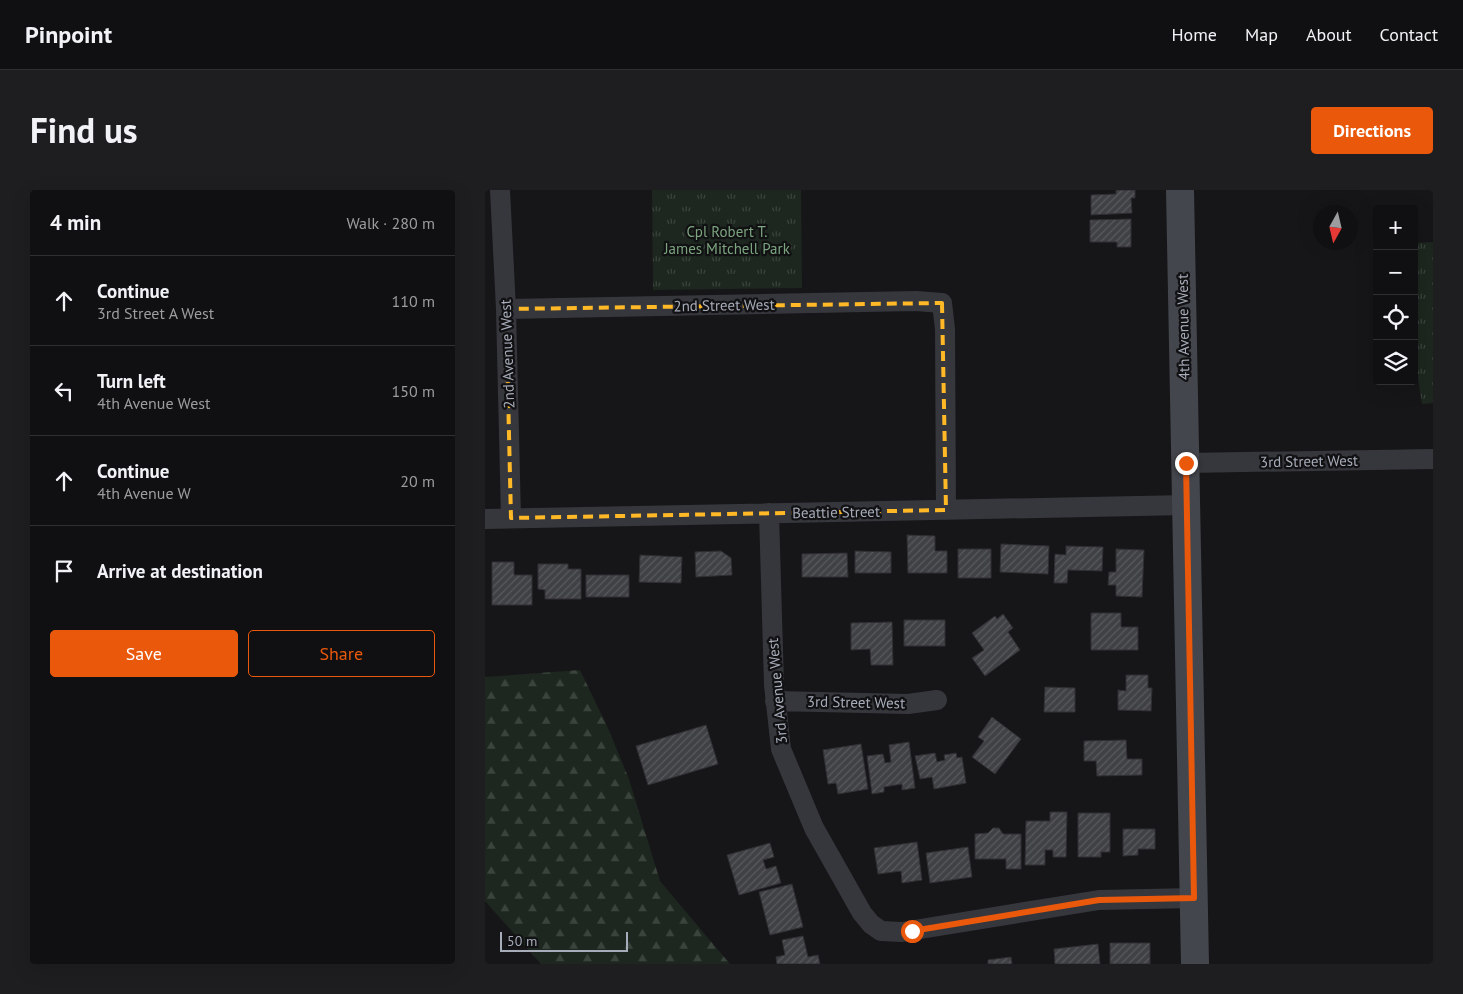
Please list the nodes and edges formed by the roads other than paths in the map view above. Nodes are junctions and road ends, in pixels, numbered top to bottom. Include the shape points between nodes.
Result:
1 (501, 190) edge
2 (1180, 190) edge
3 (506, 309) junction
4 (1433, 459) edge
5 (1186, 463) junction
6 (1187, 505) junction
7 (946, 510) junction
8 (769, 513) junction
9 (511, 518) junction
10 (485, 519) edge
11 (937, 700) dead end
12 (775, 701) junction
13 (1194, 898) junction
14 (1195, 964) edge

1 - 3 street, 2nd Avenue West
2 - 5 street, 4th Avenue West
3 - 7 street, 2nd Street West via 942,303
3 - 9 street, 2nd Avenue West
4 - 5 street, 3rd Street West
5 - 6 street, 4th Avenue West
6 - 7 street, Beattie Street
6 - 13 street
7 - 8 street, Beattie Street
8 - 9 street, Beattie Street
8 - 12 street, 3rd Avenue West
9 - 10 street, Beattie Street
11 - 12 street, 3rd Street West via 908,704
12 - 13 street, 3rd Avenue West via 781,749 814,828 857,906 881,931 912,931 1099,900
13 - 14 street

